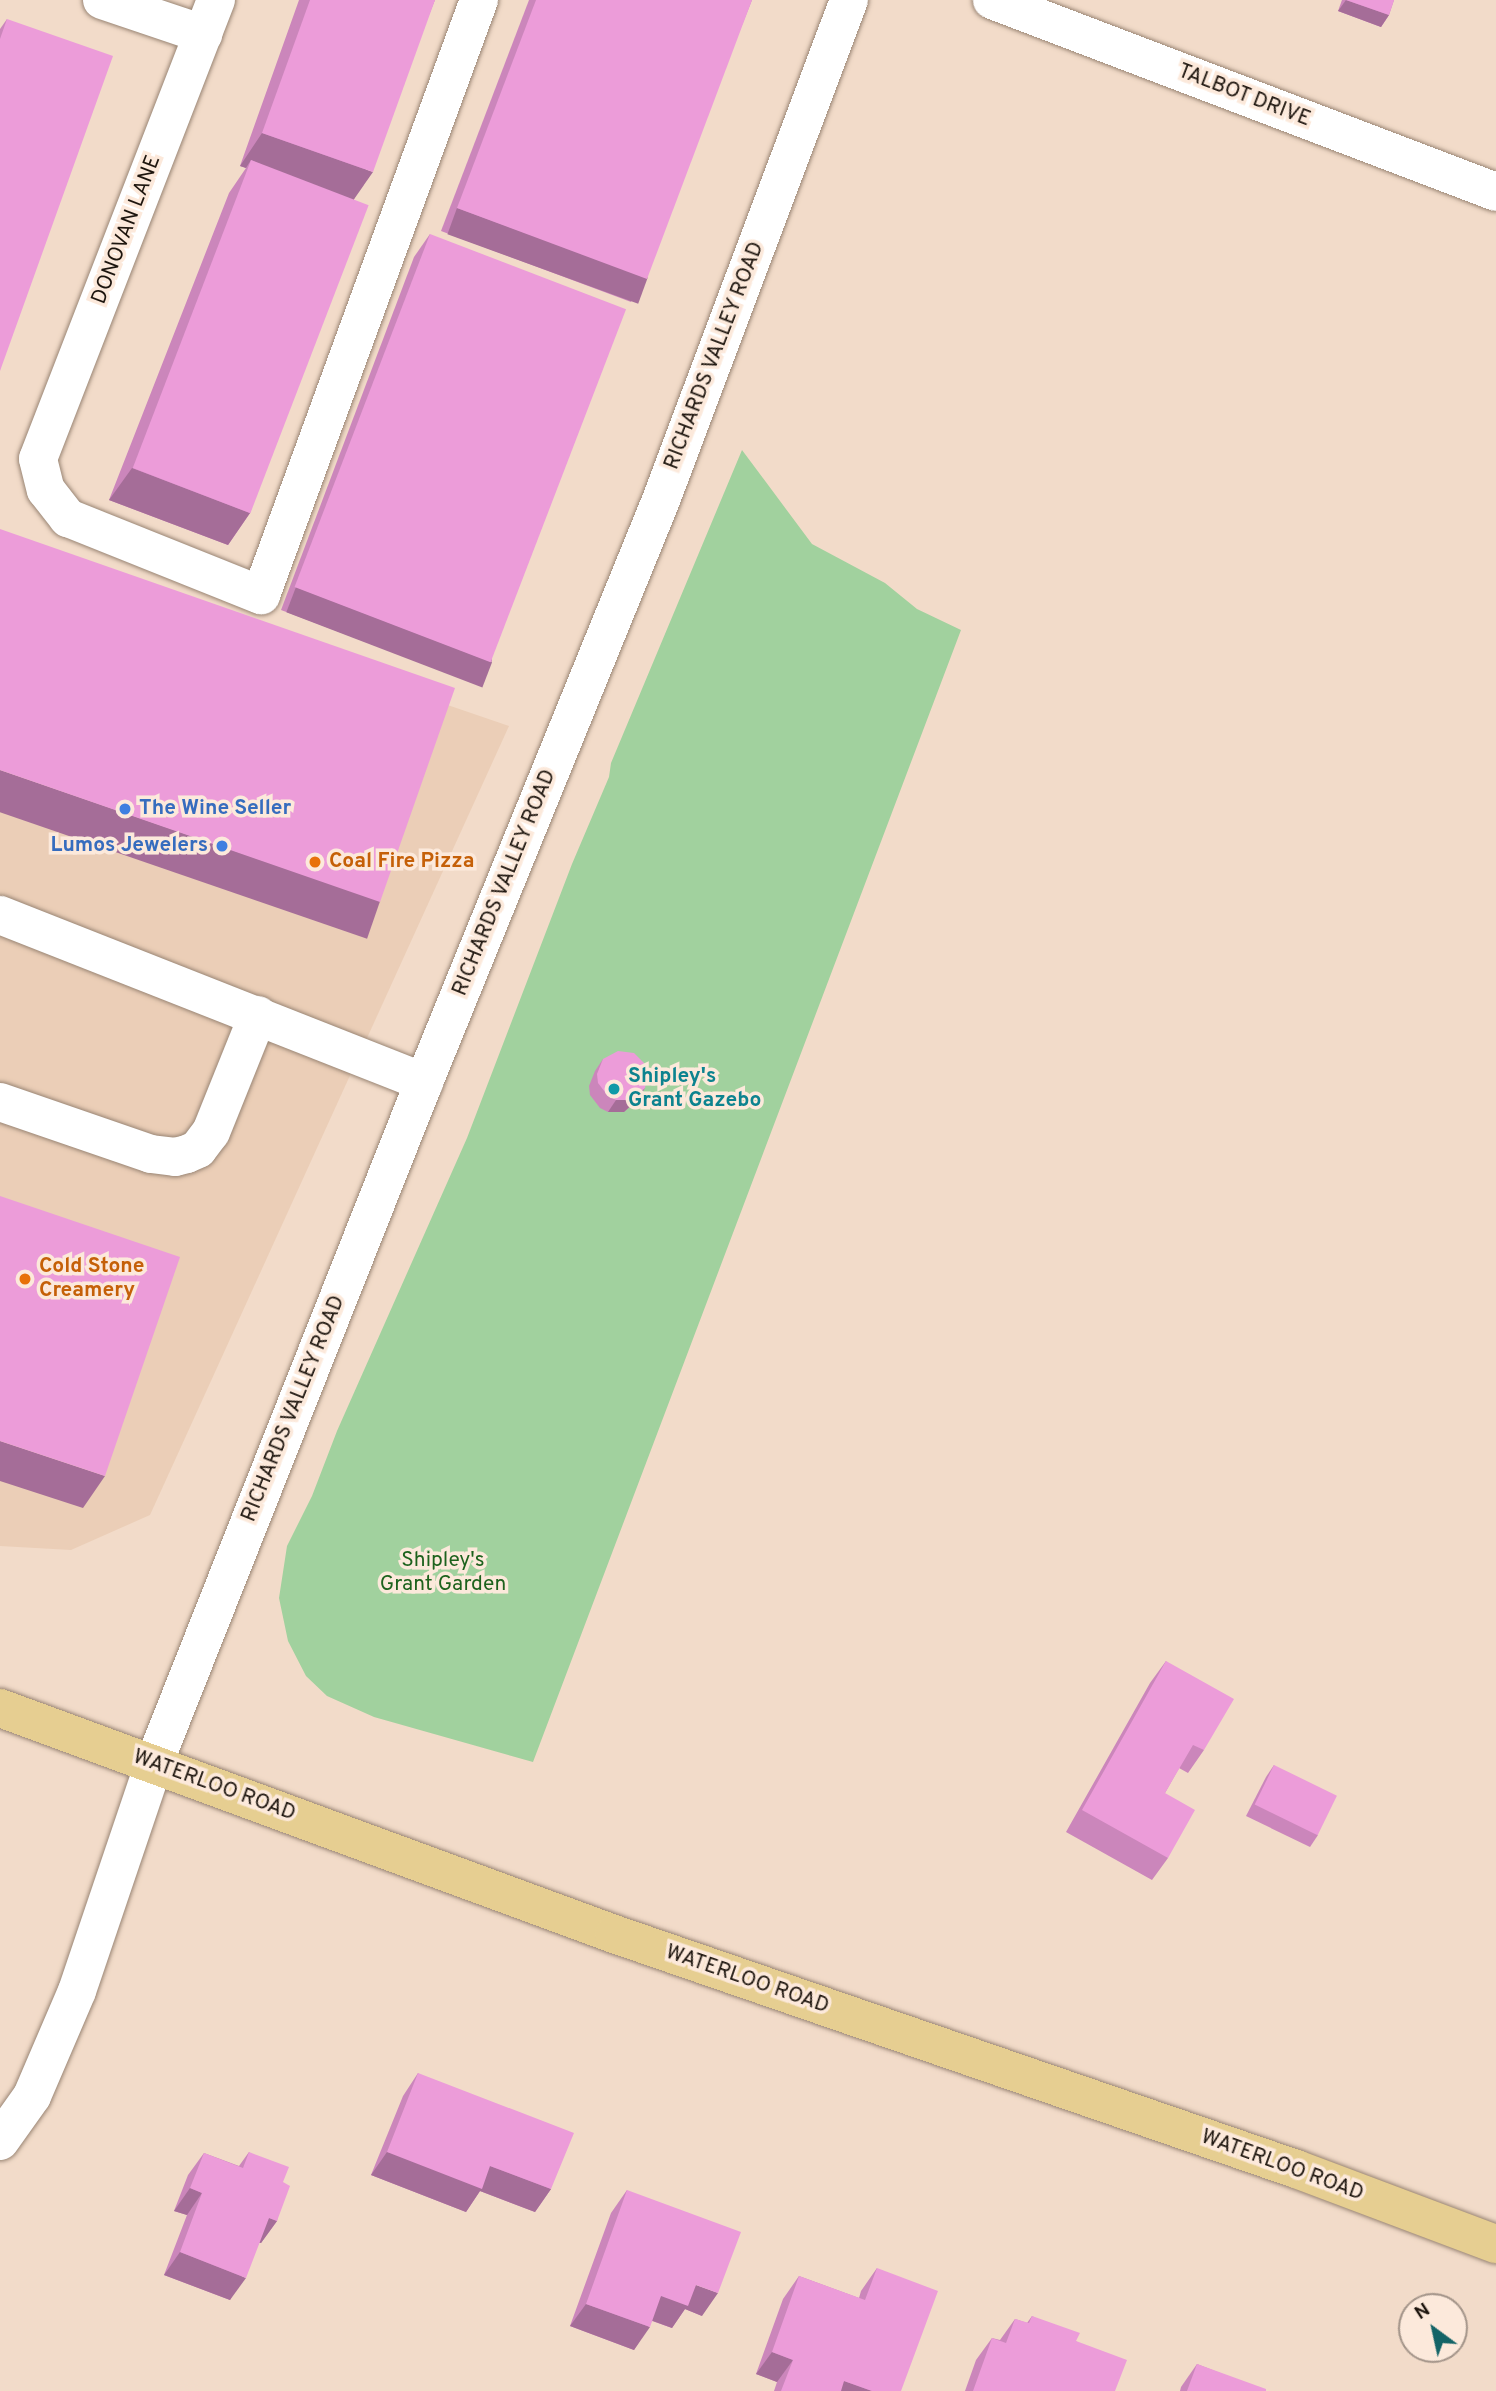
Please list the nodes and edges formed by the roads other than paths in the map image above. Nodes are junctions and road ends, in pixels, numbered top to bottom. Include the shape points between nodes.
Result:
1 (102, 0) edge
2 (479, 0) edge
3 (849, 0) edge
4 (992, 0) edge
5 (210, 17) edge
6 (1496, 192) edge
7 (0, 915) edge
8 (258, 1015) junction
9 (424, 1082) junction
10 (0, 1102) edge
11 (0, 1708) edge
12 (154, 1763) junction
13 (0, 2141) edge
14 (1496, 2244) edge

1 - 5 street
2 - 5 street, DONOVAN LANE via 261,595 68,518 46,490 38,459
3 - 9 street, RICHARDS VALLEY ROAD via 661,500
4 - 6 street, TALBOT DRIVE
7 - 8 street
8 - 9 street
8 - 10 street via 211,1132 198,1149 187,1154 151,1154
9 - 12 street, RICHARDS VALLEY ROAD
11 - 12 main road, WATERLOO ROAD
12 - 13 street, RICHARDS VALLEY ROAD via 78,1991 32,2096
12 - 14 main road, WATERLOO ROAD via 614,1934 1296,2169

